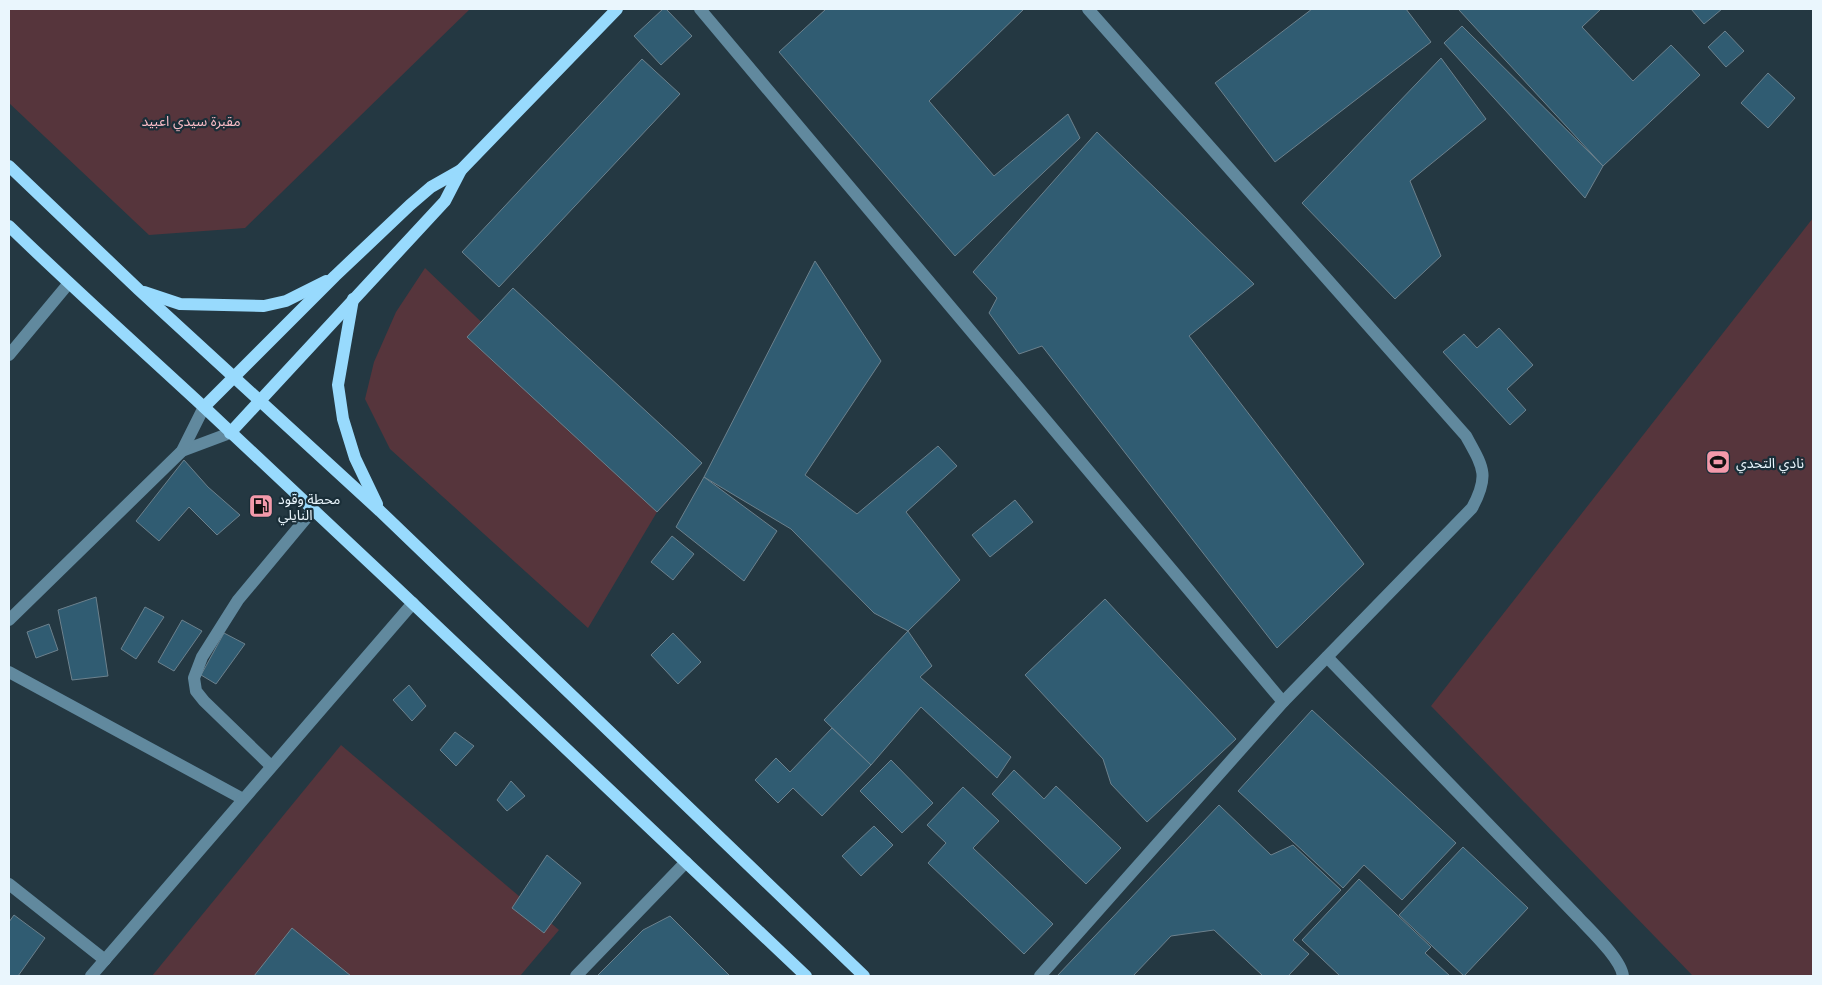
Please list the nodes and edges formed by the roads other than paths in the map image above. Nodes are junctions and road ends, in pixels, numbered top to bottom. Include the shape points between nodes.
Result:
1 (617, 9) edge
2 (700, 9) edge
3 (1088, 9) edge
4 (9, 166) edge
5 (461, 170) junction
6 (9, 226) edge
7 (335, 276) junction
8 (69, 284) junction
9 (139, 290) junction
10 (354, 298) junction
11 (9, 355) edge
12 (235, 377) junction
13 (261, 400) junction
14 (204, 407) junction
15 (230, 432) junction
16 (182, 451) junction
17 (313, 510) junction
18 (380, 510) junction
19 (413, 603) junction
20 (9, 620) edge
21 (1327, 657) junction
22 (9, 672) edge
23 (1283, 702) junction
24 (271, 766) junction
25 (243, 799) junction
26 (686, 862) junction
27 (9, 884) edge
28 (105, 960) junction
29 (91, 976) edge
30 (576, 976) edge
31 (806, 976) edge
32 (864, 976) edge
33 (1040, 976) edge
34 (1623, 976) edge

1 - 5 main road
2 - 23 street
3 - 21 street via 1466,436 1479,460 1483,476 1481,490 1472,508
4 - 9 main road
5 - 7 main road via 431,187
5 - 10 main road via 445,201
6 - 8 main road
7 - 9 main road via 286,300 264,306 180,304
7 - 12 main road
8 - 11 street
8 - 14 main road
9 - 12 main road
10 - 13 main road
10 - 18 main road via 338,385 343,419 355,458
12 - 13 main road
12 - 14 main road
13 - 15 main road
13 - 18 main road
14 - 15 main road
14 - 16 street
15 - 16 street
15 - 17 main road
16 - 20 street
17 - 19 main road
17 - 24 street via 238,600 202,657 194,678 196,690 204,701
18 - 32 main road
19 - 24 street
19 - 26 main road
21 - 23 street
21 - 34 street via 1578,917 1608,950
22 - 25 street
23 - 33 street
24 - 25 street
25 - 28 street
26 - 30 street
26 - 31 main road
27 - 28 street
28 - 29 street

